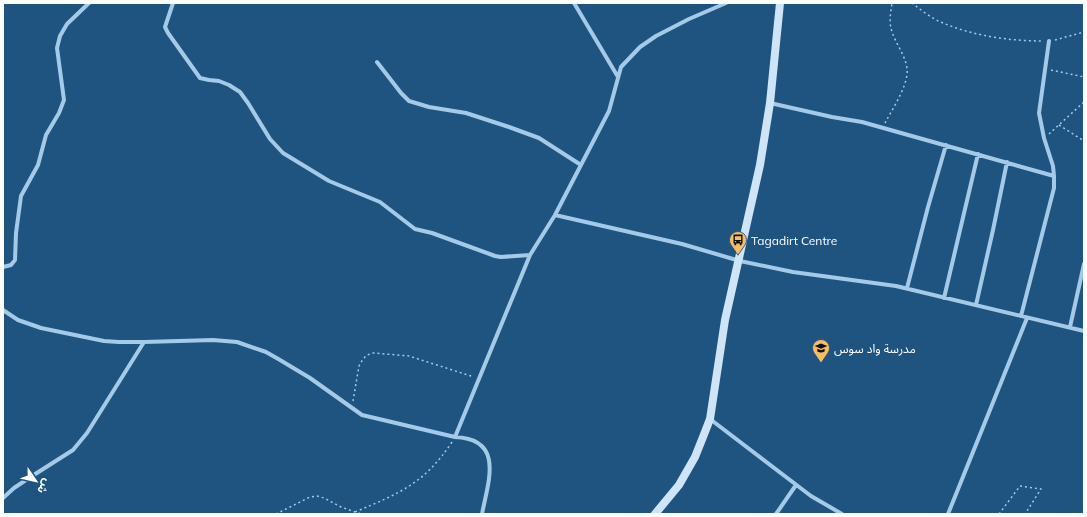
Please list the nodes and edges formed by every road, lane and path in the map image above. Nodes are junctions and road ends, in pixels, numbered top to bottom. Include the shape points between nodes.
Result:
1 (89, 3) edge
2 (173, 3) edge
3 (574, 3) edge
4 (726, 3) edge
5 (780, 3) edge
6 (892, 3) edge
7 (912, 3) edge
8 (1084, 32) edge
9 (1049, 41) junction
10 (377, 62) dead end
11 (1045, 69) junction
12 (618, 77) junction
13 (1084, 78) edge
14 (1084, 102) edge
15 (770, 103) junction
16 (1059, 125) junction
17 (883, 128) junction
18 (1044, 138) junction
19 (1084, 140) edge
20 (946, 145) junction
21 (978, 154) junction
22 (1007, 162) junction
23 (581, 165) junction
24 (1054, 176) junction
25 (555, 215) junction
26 (530, 256) junction
27 (740, 261) junction
28 (1084, 266) edge
29 (3, 267) edge
30 (907, 288) junction
31 (944, 298) junction
32 (976, 305) junction
33 (3, 310) edge
34 (1021, 316) junction
35 (1027, 318) junction
36 (1070, 327) junction
37 (1084, 330) edge
38 (144, 342) junction
39 (480, 378) junction
40 (351, 408) junction
41 (710, 419) junction
42 (455, 437) junction
43 (796, 485) junction
44 (3, 498) edge
45 (355, 512) junction
46 (276, 514) edge
47 (361, 514) edge
48 (482, 514) edge
49 (655, 514) edge
50 (776, 514) edge
51 (842, 514) edge
52 (948, 514) edge
53 (999, 514) edge
54 (1025, 514) edge

1 - 29 street via 67,24 60,36 57,48 64,100 46,135 38,165 21,196 15,260 11,265
2 - 26 street via 165,27 198,75 202,79 229,85 240,92 270,139 283,153 329,181 380,202 415,229 495,256
3 - 12 street
4 - 12 street via 656,36 630,56 621,66
5 - 15 street
6 - 17 path via 891,29 906,64 907,73 904,85
7 - 9 path via 942,23 971,32 1023,41
8 - 9 path
9 - 11 street
10 - 23 street via 409,101 466,113 516,129 539,138
11 - 13 path
11 - 18 street via 1039,113
12 - 23 street via 609,111
14 - 16 path
15 - 17 street
15 - 27 street
16 - 18 path
16 - 19 path
17 - 20 street
18 - 24 street
20 - 21 street
20 - 30 street
21 - 22 street
21 - 31 street
22 - 24 street
22 - 32 street
23 - 25 street
24 - 34 street via 1054,188
25 - 26 street
25 - 27 street via 682,244
26 - 39 street
27 - 30 street via 793,272
27 - 41 street via 725,320
28 - 36 street
30 - 31 street
31 - 32 street
32 - 34 street
33 - 38 street via 18,320 40,328 104,341
34 - 35 street
35 - 36 street
35 - 52 street
36 - 37 street
38 - 40 street via 228,340 242,343 280,360
38 - 44 street via 81,442
39 - 40 path via 409,356 373,352 363,358 359,366
39 - 42 street
40 - 42 street via 371,418
41 - 43 street
41 - 49 street via 704,437 679,485
42 - 45 path via 442,458 422,478 395,495
42 - 48 street via 473,441 486,450 489,457 489,475
43 - 50 street
43 - 51 street
45 - 46 path via 317,496
45 - 47 path
53 - 54 path via 1020,486 1041,489

